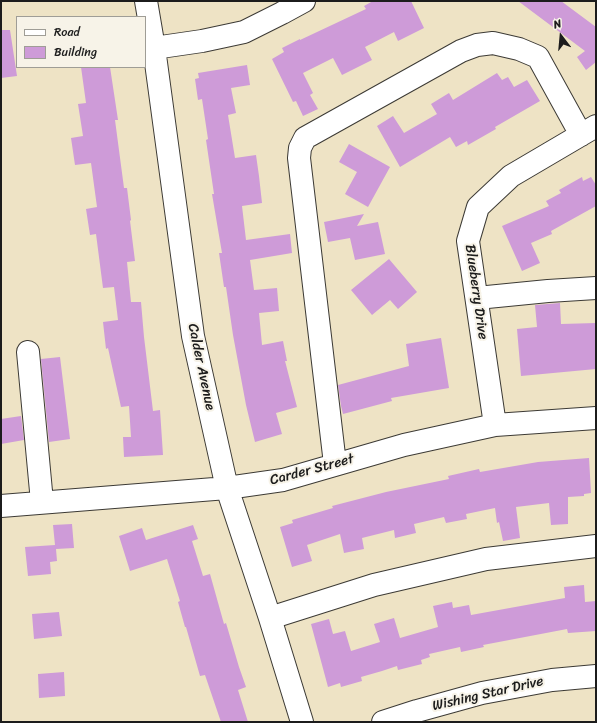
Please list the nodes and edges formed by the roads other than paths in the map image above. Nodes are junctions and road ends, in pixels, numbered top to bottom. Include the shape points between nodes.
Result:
1 (146, 1) edge
2 (304, 1) edge
3 (154, 48) junction
4 (589, 130) edge
5 (596, 288) edge
6 (477, 298) junction
7 (28, 352) dead end
8 (596, 418) edge
9 (495, 425) junction
10 (335, 464) junction
11 (227, 488) junction
12 (42, 502) junction
13 (1, 506) edge
14 (596, 546) edge
15 (270, 618) junction
16 (596, 676) edge
17 (302, 722) edge
18 (383, 722) edge

1 - 3 street, Calder Avenue
2 - 3 street via 244,32
3 - 11 street, Calder Avenue via 193,336
4 - 6 street, Blueberry Drive via 511,176 478,207 468,241
4 - 10 street via 538,57 493,43 461,51 305,138 299,158
5 - 6 street
6 - 9 street, Blueberry Drive
7 - 12 street
8 - 9 street, Carder Street
9 - 10 street, Carder Street via 404,445
10 - 11 street, Carder Street via 283,480
11 - 12 street, Carder Street
11 - 15 street, Calder Avenue
12 - 13 street, Carder Street
14 - 15 street via 486,559 374,585
15 - 17 street, Calder Avenue
16 - 18 street, Wishing Star Drive via 552,680 482,693

